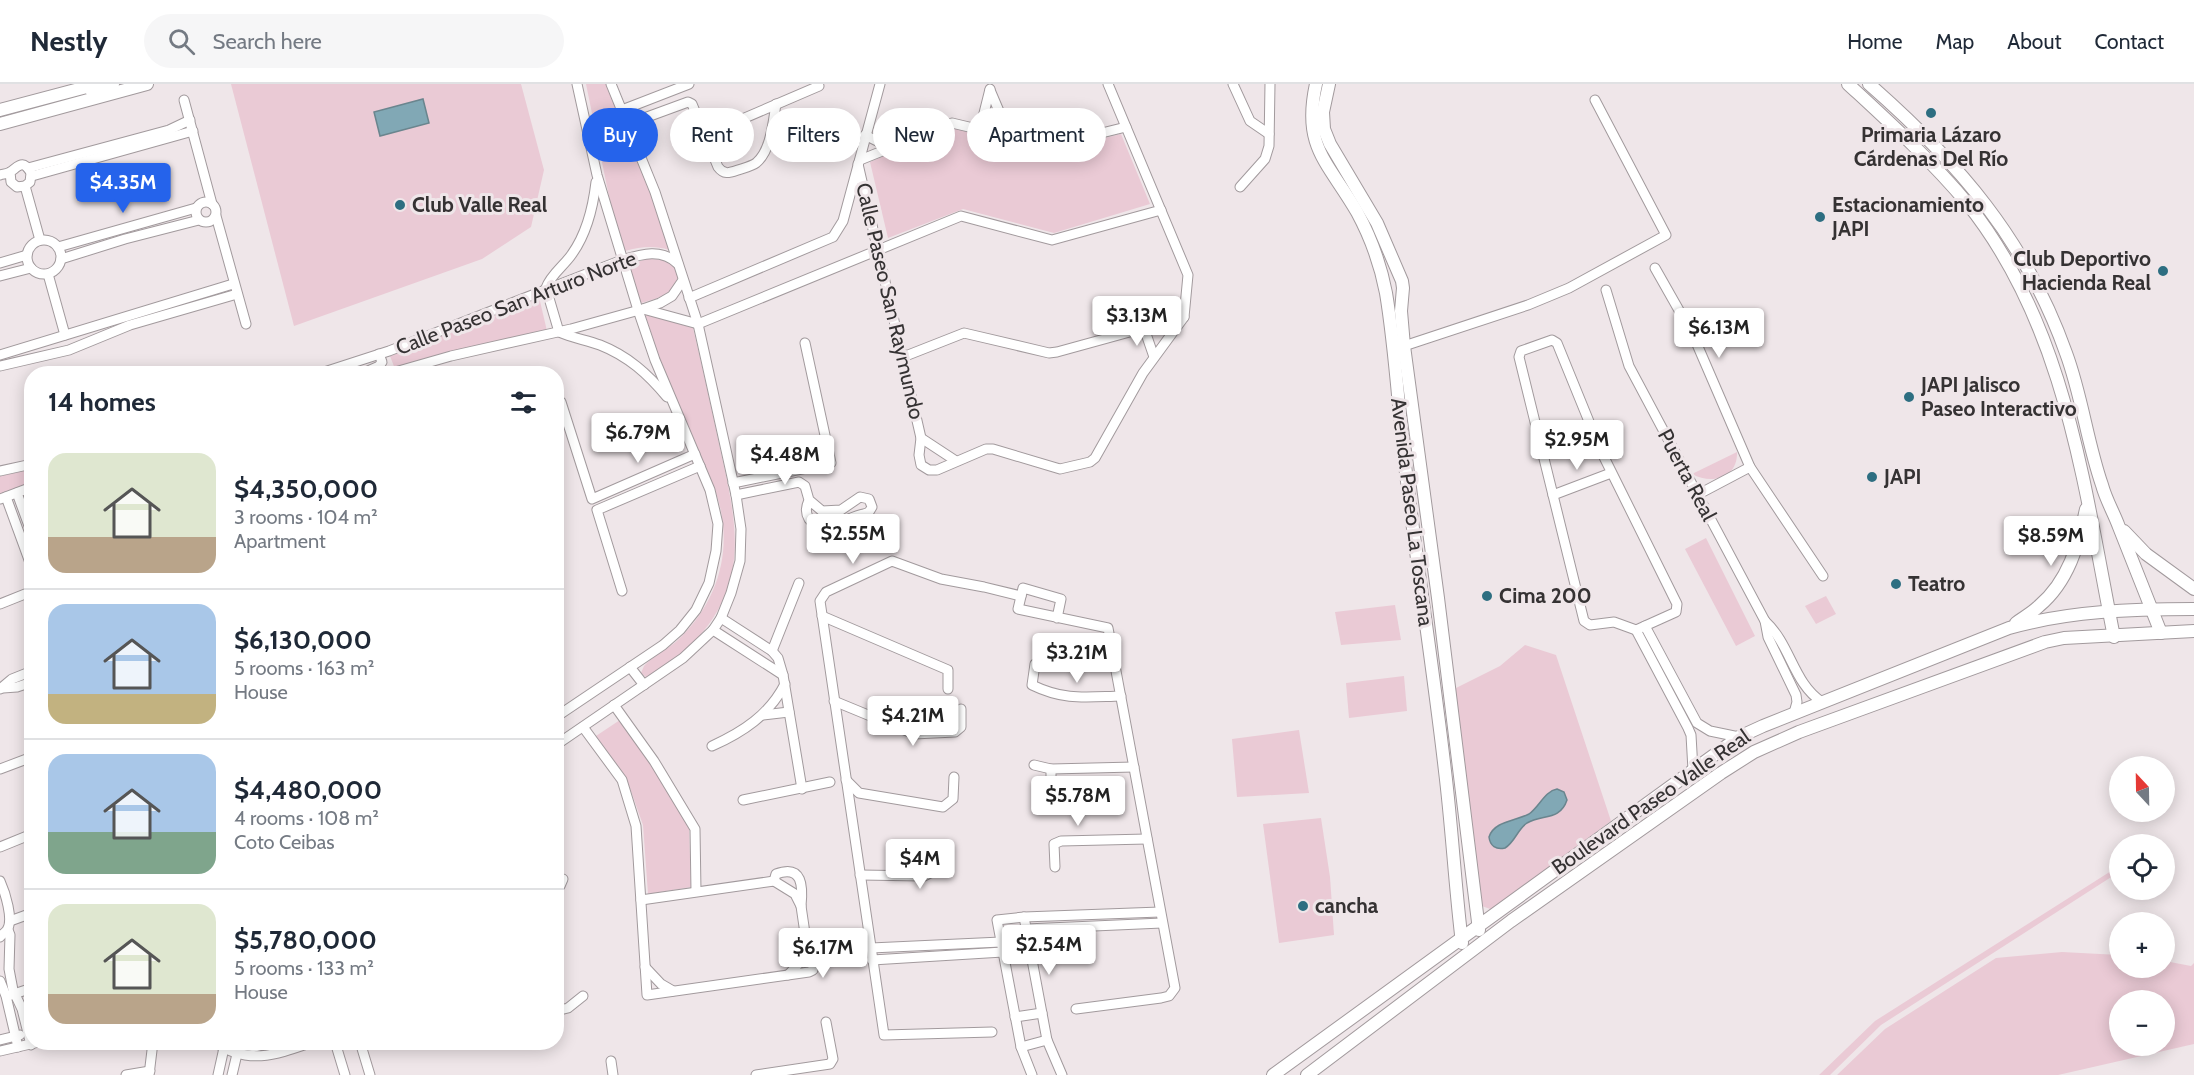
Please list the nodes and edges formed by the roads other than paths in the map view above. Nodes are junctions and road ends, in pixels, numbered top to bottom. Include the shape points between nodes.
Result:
1 (98, 84) edge
2 (113, 84) edge
3 (147, 84) edge
4 (577, 84) edge
5 (611, 84) edge
6 (689, 84) edge
7 (880, 84) edge
8 (1108, 84) edge
9 (1233, 84) edge
10 (1270, 84) edge
11 (1316, 84) edge
12 (1329, 84) edge
13 (1848, 84) edge
14 (1869, 84) edge
15 (819, 86) dead end
16 (991, 87) edge
17 (90, 99) junction
18 (184, 100) dead end
19 (1595, 100) dead end
20 (776, 105) junction
21 (621, 108) edge
22 (627, 108) edge
23 (672, 108) edge
24 (694, 108) edge
25 (986, 108) edge
26 (999, 108) edge
27 (0, 110) edge
28 (754, 114) edge
29 (190, 120) junction
30 (0, 124) edge
31 (1126, 127) junction
32 (193, 131) junction
33 (1106, 132) edge
34 (1269, 134) junction
35 (865, 135) junction
36 (873, 139) edge
37 (102, 152) junction
38 (861, 153) edge
39 (643, 162) edge
40 (716, 162) edge
41 (859, 162) joint
42 (30, 172) junction
43 (0, 175) edge
44 (597, 176) junction
45 (11, 177) junction
46 (0, 185) edge
47 (25, 186) junction
48 (1240, 187) dead end
49 (212, 204) junction
50 (196, 208) junction
51 (1161, 210) junction
52 (216, 216) junction
53 (199, 220) junction
54 (1377, 223) junction
55 (2001, 223) junction
56 (122, 228) junction
57 (1365, 229) junction
58 (1986, 231) junction
59 (125, 238) junction
60 (40, 240) junction
61 (58, 247) junction
62 (878, 250) junction
63 (27, 255) junction
64 (61, 259) junction
65 (622, 260) junction
66 (0, 263) edge
67 (678, 264) junction
68 (31, 268) junction
69 (1655, 268) dead end
70 (48, 274) junction
71 (0, 276) edge
72 (683, 280) junction
73 (546, 288) junction
74 (235, 289) junction
75 (1606, 290) dead end
76 (689, 298) junction
77 (640, 310) junction
78 (143, 316) junction
79 (1184, 317) junction
80 (246, 324) dead end
81 (698, 324) junction
82 (1144, 328) junction
83 (77, 332) junction
84 (559, 333) junction
85 (65, 335) junction
86 (54, 339) junction
87 (805, 343) dead end
88 (81, 345) junction
89 (1404, 346) junction
90 (57, 352) junction
91 (379, 354) junction
92 (0, 355) edge
93 (903, 357) junction
94 (1154, 357) junction
95 (0, 366) edge
96 (342, 366) edge
97 (379, 366) edge
98 (416, 366) edge
99 (673, 403) junction
100 (564, 411) edge
101 (921, 438) junction
102 (695, 454) junction
103 (956, 461) junction
104 (24, 466) edge
105 (700, 466) junction
106 (1750, 466) junction
107 (0, 471) edge
108 (1611, 473) junction
109 (733, 483) junction
110 (24, 491) edge
111 (17, 493) junction
112 (736, 495) junction
113 (1554, 495) junction
114 (1698, 495) junction
115 (3, 498) edge
116 (809, 500) junction
117 (2088, 502) junction
118 (24, 512) edge
119 (1426, 512) junction
120 (1412, 513) junction
121 (2118, 525) junction
122 (1429, 537) junction
123 (1415, 538) junction
124 (24, 549) edge
125 (1823, 576) dead end
126 (799, 583) dead end
127 (2194, 589) edge
128 (622, 591) dead end
129 (24, 595) edge
130 (1021, 596) junction
131 (1438, 598) junction
132 (1423, 600) junction
133 (0, 604) edge
134 (2152, 609) junction
135 (2194, 609) edge
136 (2109, 612) junction
137 (822, 616) junction
138 (721, 618) junction
139 (1057, 618) junction
140 (1765, 621) junction
141 (1441, 625) junction
142 (1427, 626) junction
143 (1641, 628) junction
144 (2009, 628) junction
145 (713, 630) junction
146 (2194, 631) edge
147 (2161, 633) junction
148 (2114, 637) junction
149 (772, 651) junction
150 (1791, 660) junction
151 (1035, 664) dead end
152 (1782, 664) junction
153 (630, 668) junction
154 (24, 674) edge
155 (784, 679) junction
156 (24, 685) edge
157 (644, 685) junction
158 (1, 688) edge
159 (948, 689) dead end
160 (1121, 696) junction
161 (834, 701) junction
162 (1822, 702) junction
163 (614, 705) junction
164 (961, 709) dead end
165 (564, 712) edge
166 (789, 712) junction
167 (1794, 713) junction
168 (763, 715) junction
169 (583, 727) junction
170 (1739, 737) junction
171 (564, 740) edge
172 (712, 746) dead end
173 (24, 760) edge
174 (1034, 765) dead end
175 (1134, 767) junction
176 (0, 769) edge
177 (1051, 769) junction
178 (1692, 770) junction
179 (1459, 773) junction
180 (1445, 775) junction
181 (954, 777) dead end
182 (846, 780) junction
183 (830, 782) dead end
184 (802, 789) junction
185 (1051, 793) dead end
186 (859, 794) junction
187 (743, 800) dead end
188 (852, 826) junction
189 (24, 837) edge
190 (1147, 839) junction
191 (0, 847) edge
192 (935, 852) dead end
193 (1055, 867) dead end
194 (860, 875) junction
195 (0, 881) edge
196 (774, 881) junction
197 (696, 891) junction
198 (641, 900) junction
199 (801, 906) junction
200 (1160, 912) junction
201 (1024, 917) junction
202 (24, 918) edge
203 (1162, 923) junction
204 (1478, 926) junction
205 (6, 929) edge
206 (1027, 934) junction
207 (1461, 937) junction
208 (1001, 942) junction
209 (1481, 943) junction
210 (871, 948) junction
211 (1003, 952) junction
212 (808, 954) junction
213 (1464, 956) junction
214 (872, 960) junction
215 (645, 967) junction
216 (789, 975) junction
217 (0, 981) edge
218 (24, 991) edge
219 (673, 991) junction
220 (11, 995) junction
221 (583, 996) dead end
222 (564, 1009) edge
223 (1076, 1009) dead end
224 (1042, 1013) junction
225 (24, 1016) edge
226 (1015, 1017) junction
227 (826, 1022) dead end
228 (992, 1032) dead end
229 (24, 1034) edge
230 (16, 1036) junction
231 (0, 1040) edge
232 (1047, 1040) junction
233 (24, 1046) edge
234 (18, 1047) junction
235 (1021, 1047) junction
236 (152, 1050) edge
237 (226, 1050) edge
238 (233, 1050) edge
239 (288, 1050) edge
240 (337, 1050) edge
241 (362, 1050) edge
242 (0, 1051) edge
243 (237, 1054) junction
244 (611, 1061) dead end
245 (824, 1065) junction
246 (149, 1073) edge
247 (126, 1075) edge
248 (218, 1075) edge
249 (232, 1075) edge
250 (345, 1075) edge
251 (370, 1075) edge
252 (613, 1075) edge
253 (756, 1075) edge
254 (826, 1075) edge
255 (1032, 1075) edge
256 (1062, 1075) edge
257 (1273, 1075) edge
258 (1307, 1075) edge

1 - 27 street
2 - 17 street via 92,90
3 - 17 street
4 - 44 street
5 - 21 street
6 - 22 street
7 - 35 street, Calle Paseo San Raymundo
8 - 31 street
9 - 34 street via 1250,122
10 - 34 street
11 - 57 street, Avenida Paseo La Toscana via 1311,111 1319,152
12 - 54 street, Avenida Paseo La Toscana via 1324,129
13 - 58 street via 1939,172
14 - 55 street via 1938,148
15 - 20 street
16 - 25 street
16 - 26 street
17 - 30 street
18 - 29 street
19 - 89 street via 1666,235 1569,288
20 - 28 street
20 - 40 street via 764,154 756,163 729,174 722,172
23 - 24 street via 688,102
29 - 32 street
29 - 37 street
31 - 33 street
31 - 51 street
32 - 37 street
32 - 49 street
34 - 48 street via 1264,159
35 - 36 street
35 - 38 street, Calle Paseo San Raymundo
37 - 42 street
39 - 67 street
41 - 62 street, Calle Paseo San Raymundo
41 - 76 street, Calle Paseo San Raymundo via 843,221 833,237
42 - 45 street via 18,166
42 - 47 street via 30,182
43 - 45 street
44 - 65 street
44 - 73 street via 592,211 584,232 573,254
45 - 46 street
45 - 47 street via 17,187
47 - 60 street
49 - 50 street via 203,202
49 - 52 street
50 - 53 street
50 - 56 street
51 - 62 street via 1052,240 961,216
51 - 79 street via 1188,275
52 - 53 street via 208,223
52 - 74 street
53 - 59 street
54 - 57 street
54 - 89 street, Avenida Paseo La Toscana via 1402,281
55 - 58 street
55 - 121 street via 2036,282 2059,334 2082,403 2097,470
56 - 59 street
56 - 61 street
57 - 120 street, Avenida Paseo La Toscana via 1387,296
58 - 117 street via 2021,290 2047,346 2067,409
59 - 64 street
60 - 61 street
60 - 63 street
61 - 64 street
62 - 81 street
62 - 93 street, Calle Paseo San Raymundo
63 - 66 street
63 - 68 street
64 - 70 street
65 - 67 street, Calle Paseo San Arturo Norte via 652,254 671,258
65 - 73 street, Calle Paseo San Arturo Norte
65 - 77 street
67 - 72 street
68 - 70 street
68 - 71 street
69 - 106 street via 1694,335
70 - 85 street
72 - 76 street
72 - 77 street, Calle Paseo San Arturo Norte via 672,296
73 - 84 street
73 - 91 street, Calle Paseo San Arturo Norte
74 - 78 street
74 - 80 street
75 - 114 street, Puerta Real via 1629,366
76 - 81 street
77 - 81 street
77 - 84 street, Calle Paseo San Arturo Norte
77 - 99 street
78 - 83 street
78 - 88 street
79 - 82 street
79 - 94 street, Calle Paseo San Raymundo
81 - 109 street
82 - 93 street via 1053,353 964,333
82 - 94 street
83 - 85 street
83 - 88 street
84 - 98 street, Calle Paseo San Arturo Norte
84 - 99 street via 598,344 628,359
85 - 86 street
86 - 90 street
86 - 92 street
87 - 109 street via 831,463
88 - 90 street
89 - 119 street, Avenida Paseo La Toscana
90 - 95 street
91 - 96 street, Calle Paseo San Arturo Norte
91 - 97 street
93 - 101 street, Calle Paseo San Raymundo
94 - 103 street, Calle Paseo San Raymundo via 1090,462 1060,469 990,449
99 - 102 street
100 - 102 street via 592,498
101 - 103 street, Calle Paseo San Raymundo
101 - 103 street, Calle Paseo San Raymundo via 921,465 937,470
102 - 105 street
104 - 107 street
105 - 128 street via 597,510
105 - 153 street via 718,524 709,583 696,610 680,630
106 - 114 street
106 - 125 street
108 - 113 street
108 - 113 street via 1557,343 1552,340 1521,351 1519,357
108 - 143 street via 1677,604 1676,612
109 - 112 street
110 - 111 street
111 - 115 street
111 - 118 street
112 - 116 street via 799,482 806,486
112 - 138 street via 740,561
113 - 143 street via 1584,621 1590,625 1620,623
114 - 140 street, Puerta Real
115 - 124 street
116 - 116 street via 806,513 820,527 864,514 872,507 872,502 860,497 841,510 827,512
117 - 136 street
117 - 144 street via 2073,558 2059,583 2040,606
119 - 120 street
119 - 122 street, Avenida Paseo La Toscana
120 - 123 street, Avenida Paseo La Toscana
121 - 127 street via 2146,554
121 - 134 street
122 - 123 street
122 - 131 street, Avenida Paseo La Toscana
123 - 132 street, Avenida Paseo La Toscana
126 - 149 street
129 - 133 street
130 - 137 street via 941,579 892,561 826,592 820,601
130 - 139 street via 1018,609
130 - 139 street via 1023,588 1060,598
131 - 132 street
131 - 141 street, Avenida Paseo La Toscana
132 - 142 street, Avenida Paseo La Toscana
134 - 135 street, Boulevard Paseo Valle Real
134 - 136 street, Boulevard Paseo Valle Real
134 - 147 street
136 - 144 street, Boulevard Paseo Valle Real via 2042,619
136 - 148 street
137 - 159 street via 948,670
137 - 161 street
138 - 145 street
138 - 149 street
139 - 160 street via 1108,628
140 - 150 street, Puerta Real via 1778,632
140 - 152 street, Puerta Real via 1768,637
141 - 142 street
141 - 179 street, Avenida Paseo La Toscana
142 - 180 street, Avenida Paseo La Toscana
143 - 170 street via 1698,723
143 - 178 street via 1691,735
144 - 162 street, Boulevard Paseo Valle Real
145 - 155 street
145 - 157 street via 683,658
146 - 147 street, Boulevard Paseo Valle Real
147 - 148 street, Boulevard Paseo Valle Real
148 - 209 street, Boulevard Paseo Valle Real via 2064,638 2034,645 1754,752
149 - 155 street
150 - 152 street
150 - 162 street, Puerta Real via 1806,690
151 - 160 street via 1032,685 1050,694 1068,698
152 - 167 street, Puerta Real via 1796,695
153 - 157 street
153 - 165 street
154 - 158 street
155 - 166 street
155 - 168 street
156 - 158 street
157 - 163 street
160 - 175 street
161 - 164 street via 914,734 955,732 961,727
161 - 182 street
162 - 167 street, Boulevard Paseo Valle Real
163 - 169 street
163 - 197 street via 695,829
166 - 168 street
166 - 184 street
167 - 170 street, Boulevard Paseo Valle Real
168 - 172 street
169 - 171 street
169 - 198 street via 622,780 636,826
170 - 178 street, Boulevard Paseo Valle Real
173 - 176 street
174 - 177 street
175 - 177 street
175 - 190 street
177 - 185 street
178 - 204 street, Boulevard Paseo Valle Real
179 - 180 street
179 - 204 street, Avenida Paseo La Toscana
180 - 207 street, Avenida Paseo La Toscana
181 - 186 street via 952,800 943,807
182 - 186 street
182 - 188 street
183 - 184 street
184 - 187 street
186 - 188 street
188 - 194 street
189 - 191 street
190 - 193 street via 1061,841 1054,844
190 - 200 street
192 - 194 street via 936,870 924,876
194 - 210 street
195 - 205 street via 6,898
196 - 197 street
196 - 199 street via 795,894
196 - 199 street via 776,874 786,870 794,873 801,880
197 - 198 street
198 - 215 street
199 - 212 street
200 - 201 street
200 - 203 street
201 - 206 street
201 - 208 street via 997,920
202 - 205 street
203 - 206 street
203 - 223 street via 1173,992 1161,998
204 - 207 street, Boulevard Paseo Valle Real
204 - 209 street, Avenida Paseo La Toscana
205 - 220 street via 10,935
206 - 208 street
206 - 224 street
207 - 213 street, Avenida Paseo La Toscana
207 - 257 street, Boulevard Paseo Valle Real
208 - 210 street
208 - 211 street
209 - 213 street, Boulevard Paseo Valle Real
210 - 214 street
211 - 214 street
211 - 226 street
212 - 216 street
212 - 216 street via 813,970
213 - 258 street
214 - 228 street via 884,1035
215 - 219 street
215 - 219 street via 647,995
216 - 219 street
217 - 220 street
218 - 220 street
220 - 225 street
220 - 230 street
221 - 222 street
224 - 226 street
224 - 232 street
226 - 235 street
227 - 245 street via 833,1059
229 - 230 street
230 - 231 street
230 - 234 street
232 - 235 street
232 - 256 street
233 - 234 street
234 - 242 street
235 - 255 street
236 - 246 street
237 - 248 street
238 - 243 street
239 - 243 street via 266,1057
240 - 250 street
241 - 251 street
243 - 249 street
244 - 252 street
245 - 253 street
245 - 254 street
246 - 247 street

